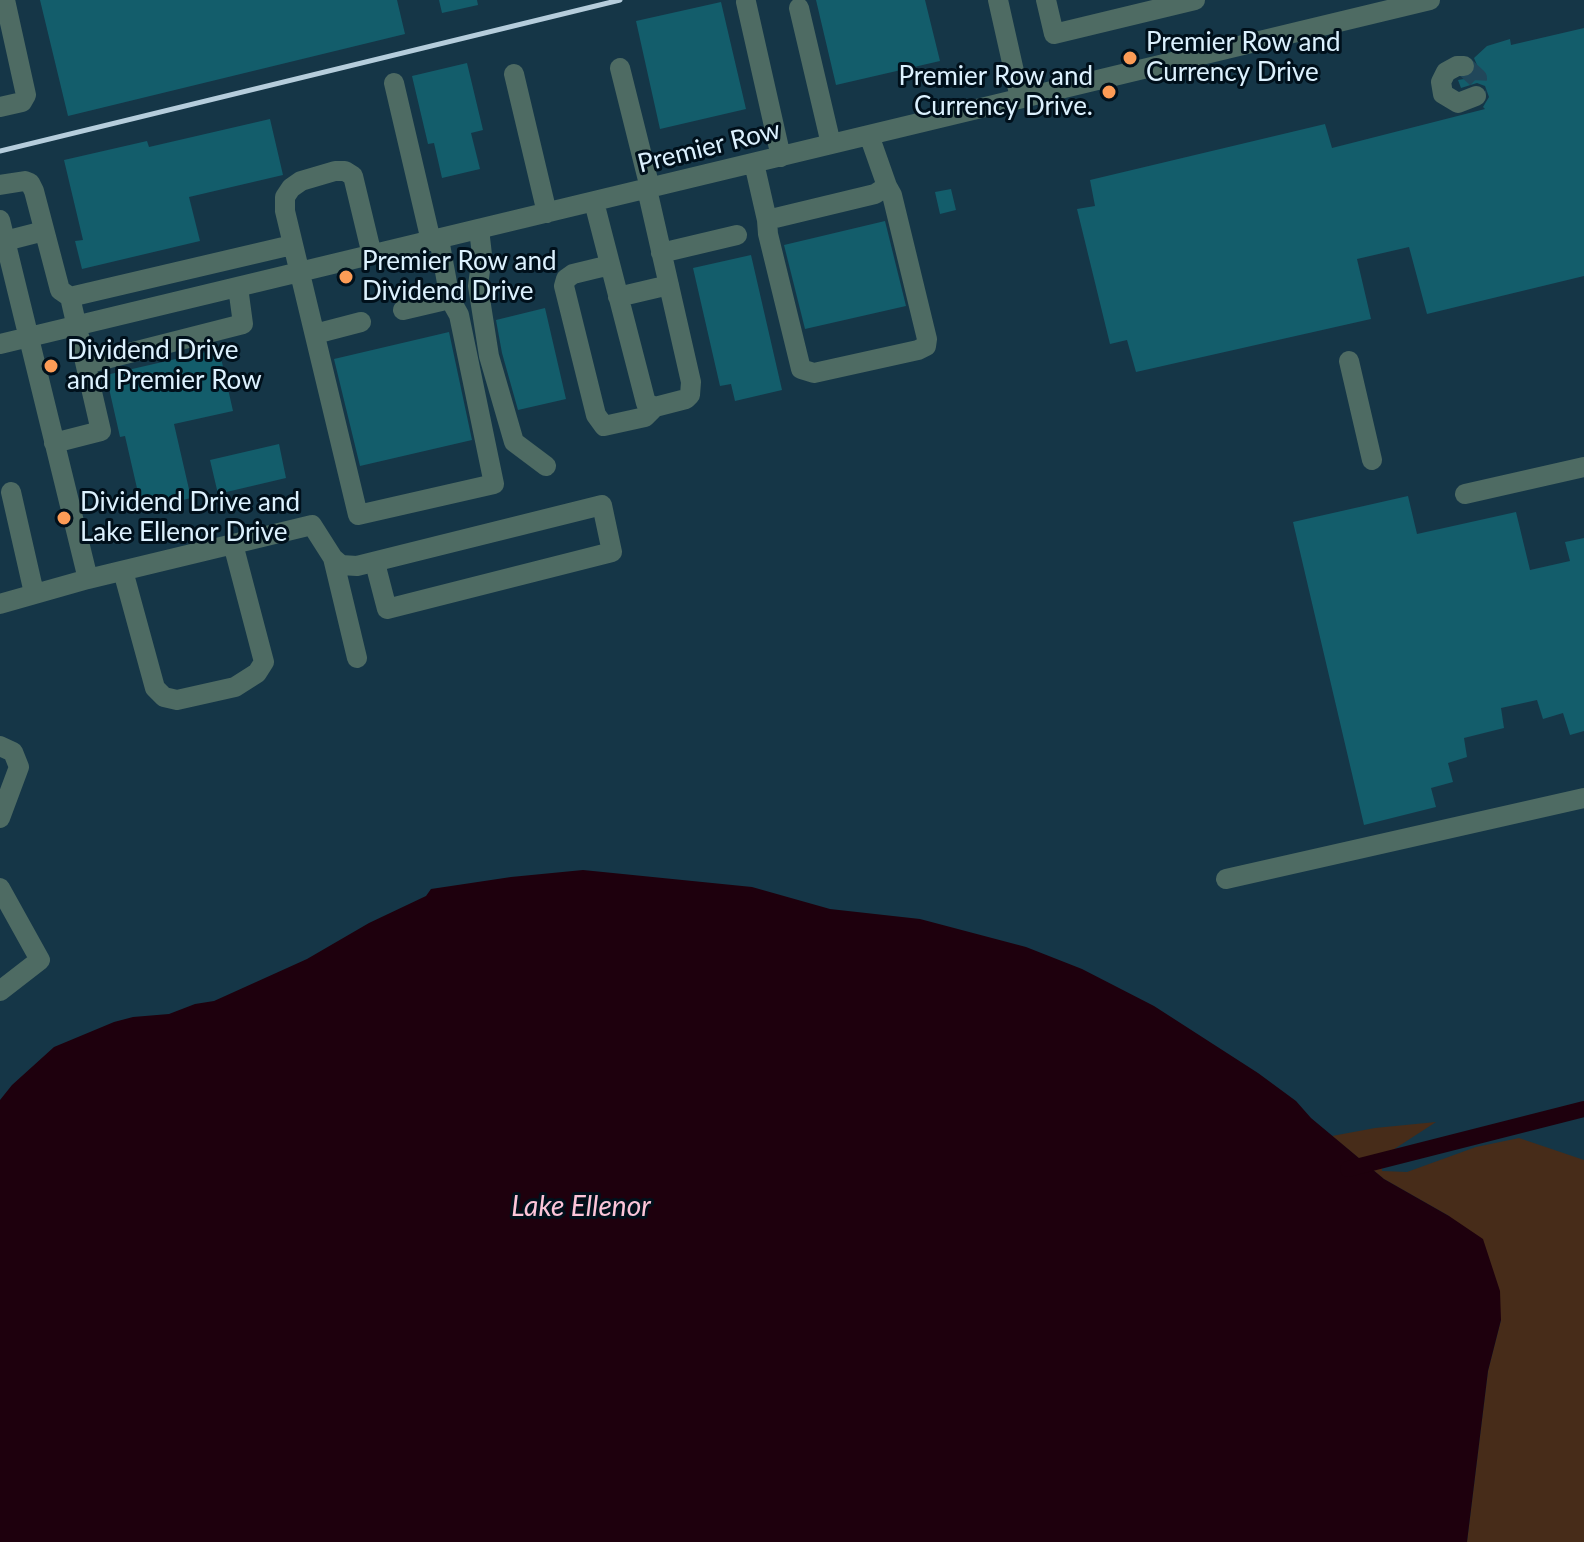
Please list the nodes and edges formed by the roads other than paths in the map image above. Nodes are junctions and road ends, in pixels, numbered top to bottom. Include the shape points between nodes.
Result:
1 (5, 0) edge
2 (998, 0) edge
3 (1046, 0) edge
4 (1184, 1) edge
5 (1418, 1) edge
6 (746, 2) dead end
7 (799, 8) dead end
8 (1464, 66) dead end
9 (620, 68) dead end
10 (514, 74) dead end
11 (394, 83) dead end
12 (1476, 96) dead end
13 (1020, 98) junction
14 (0, 107) edge
15 (869, 135) junction
16 (831, 144) junction
17 (781, 157) junction
18 (754, 163) junction
19 (0, 185) edge
20 (887, 186) junction
21 (647, 189) junction
22 (594, 202) junction
23 (547, 213) junction
24 (0, 220) edge
25 (767, 220) junction
26 (479, 229) junction
27 (44, 231) junction
28 (737, 235) dead end
29 (435, 240) junction
30 (5, 241) junction
31 (292, 245) junction
32 (661, 253) junction
33 (372, 255) junction
34 (610, 265) junction
35 (299, 272) junction
36 (669, 285) junction
37 (238, 287) junction
38 (70, 297) junction
39 (618, 297) junction
40 (450, 299) junction
41 (403, 310) dead end
42 (361, 322) dead end
43 (78, 325) junction
44 (315, 334) junction
45 (28, 337) junction
46 (0, 344) edge
47 (1349, 361) dead end
48 (86, 364) junction
49 (655, 407) junction
50 (54, 443) junction
51 (1372, 460) dead end
52 (546, 466) dead end
53 (1584, 467) edge
54 (11, 492) dead end
55 (1465, 494) dead end
56 (233, 544) junction
57 (333, 558) junction
58 (375, 563) junction
59 (123, 571) junction
60 (88, 579) junction
61 (34, 593) junction
62 (0, 604) edge
63 (357, 658) dead end
64 (0, 746) edge
65 (1584, 798) edge
66 (0, 818) edge
67 (1226, 879) dead end
68 (0, 888) edge
69 (0, 991) edge

1 - 14 street via 26,95 22,102
2 - 13 street
3 - 4 street via 1054,34
5 - 13 street, Premier Row
6 - 17 street
7 - 16 street
8 - 12 street via 1436,69 1441,88 1447,99 1458,103
9 - 21 street
10 - 23 street
11 - 29 street
13 - 15 street, Premier Row
15 - 16 street, Premier Row
15 - 20 street
16 - 17 street, Premier Row
17 - 18 street, Premier Row
18 - 21 street, Premier Row
18 - 25 street
19 - 27 street via 30,183
20 - 25 street via 875,194
20 - 25 street via 927,339 918,350 814,373 801,369
21 - 22 street, Premier Row
21 - 32 street
22 - 23 street, Premier Row
22 - 34 street
23 - 26 street, Premier Row
24 - 30 street
26 - 29 street, Premier Row
26 - 52 street via 480,298 501,399 514,442
27 - 30 street
27 - 38 street via 60,290
28 - 32 street
29 - 33 street, Premier Row
29 - 40 street
30 - 45 street
31 - 33 street via 285,211 291,188 320,174 345,171 353,176
31 - 35 street
31 - 38 street
32 - 36 street
33 - 35 street, Premier Row
34 - 39 street
34 - 49 street via 573,274 564,286 596,415 604,426 645,417
35 - 37 street, Premier Row
35 - 44 street
36 - 39 street
36 - 49 street via 691,390 686,399
37 - 43 street, Premier Row
37 - 48 street via 243,324
38 - 43 street
39 - 49 street via 643,396
40 - 41 street
40 - 44 street via 459,315 494,484 358,515
42 - 44 street
43 - 45 street, Premier Row
43 - 48 street
45 - 46 street, Premier Row
45 - 50 street
47 - 51 street
48 - 50 street via 101,431
50 - 60 street
53 - 55 street
54 - 61 street
56 - 57 street via 312,525
56 - 59 street
56 - 59 street via 264,662 235,687 177,700 155,688
57 - 58 street via 341,565
57 - 63 street
58 - 58 street via 602,505 612,552 387,609
59 - 60 street
60 - 61 street
61 - 62 street
64 - 66 street via 13,752 19,767
65 - 67 street
68 - 69 street via 40,960

